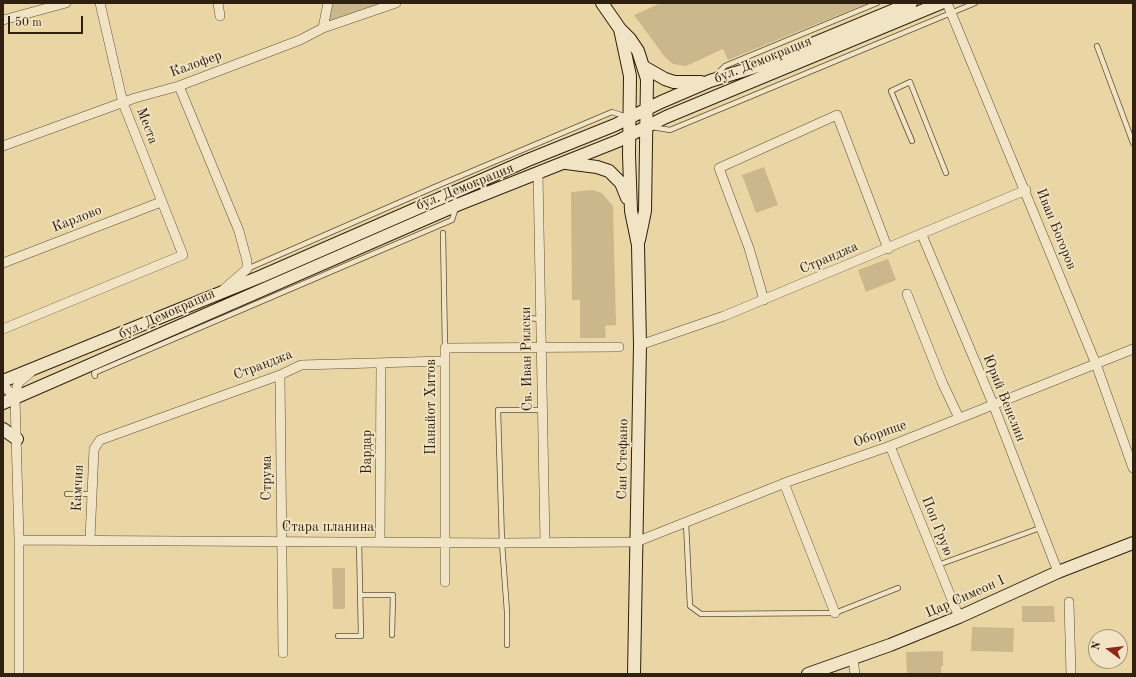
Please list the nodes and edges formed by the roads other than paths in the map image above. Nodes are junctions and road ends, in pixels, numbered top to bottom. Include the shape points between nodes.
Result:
1 (66, 3) edge
2 (100, 3) edge
3 (218, 3) edge
4 (328, 3) edge
5 (396, 3) edge
6 (602, 3) edge
7 (877, 3) edge
8 (912, 3) edge
9 (941, 3) edge
10 (947, 3) edge
11 (975, 3) edge
12 (951, 13) junction
13 (220, 16) dead end
14 (3, 20) edge
15 (324, 28) junction
16 (620, 29) junction
17 (1097, 46) dead end
18 (644, 67) junction
19 (710, 81) junction
20 (179, 86) junction
21 (123, 103) junction
22 (647, 108) junction
23 (630, 118) junction
24 (647, 126) junction
25 (630, 135) junction
26 (912, 141) dead end
27 (1133, 143) edge
28 (3, 146) edge
29 (565, 163) junction
30 (946, 173) dead end
31 (538, 174) junction
32 (1026, 190) junction
33 (161, 202) junction
34 (457, 205) junction
35 (631, 211) junction
36 (443, 233) dead end
37 (922, 235) junction
38 (638, 245) junction
39 (888, 249) junction
40 (3, 263) edge
41 (247, 269) junction
42 (218, 293) junction
43 (907, 294) dead end
44 (764, 300) junction
45 (528, 318) dead end
46 (540, 319) junction
47 (3, 329) edge
48 (640, 344) junction
49 (445, 348) junction
50 (540, 348) junction
51 (618, 348) dead end
52 (1133, 349) edge
53 (445, 361) junction
54 (381, 363) junction
55 (1096, 364) junction
56 (34, 367) junction
57 (280, 375) junction
58 (95, 376) dead end
59 (3, 381) edge
60 (3, 387) edge
61 (16, 398) junction
62 (3, 403) edge
63 (993, 404) junction
64 (543, 410) junction
65 (959, 418) junction
66 (3, 429) edge
67 (17, 439) junction
68 (100, 440) joint
69 (890, 446) junction
70 (1133, 468) edge
71 (784, 483) junction
72 (67, 494) dead end
73 (91, 494) junction
74 (686, 523) junction
75 (1040, 528) junction
76 (90, 539) junction
77 (19, 540) junction
78 (282, 541) junction
79 (359, 542) junction
80 (380, 542) junction
81 (445, 542) junction
82 (636, 542) junction
83 (502, 543) junction
84 (545, 543) junction
85 (1133, 543) edge
86 (938, 565) junction
87 (1058, 572) junction
88 (445, 582) dead end
89 (898, 588) dead end
90 (360, 595) junction
91 (1069, 602) dead end
92 (835, 613) junction
93 (959, 617) junction
94 (392, 635) dead end
95 (338, 636) dead end
96 (507, 645) dead end
97 (283, 653) dead end
98 (853, 659) junction
99 (19, 674) edge
100 (634, 674) edge
101 (808, 674) edge
102 (855, 674) edge
103 (1071, 674) edge

1 - 14 street
2 - 21 street, Места
3 - 13 street
4 - 15 street
5 - 15 street, Калофер
6 - 16 main road, Сан Стефано
7 - 19 lane, бул. Демокрация via 725,66
8 - 19 main road, бул. Демокрация via 764,64
9 - 24 main road, бул. Демокрация
10 - 12 street, Иван Богоров
11 - 12 lane
12 - 24 lane via 670,130
12 - 32 street, Иван Богоров
15 - 20 street, Калофер via 300,40
16 - 18 main road, Сан Стефано via 630,39
16 - 23 main road, Сан Стефано via 630,76
17 - 27 lane
18 - 19 main road via 674,82
18 - 22 main road, Сан Стефано via 647,79
19 - 22 main road, бул. Демокрация
20 - 21 street, Калофер
20 - 41 street via 239,231
21 - 28 street, Калофер
21 - 33 street, Места
22 - 23 main road, бул. Демокрация
22 - 24 main road, Сан Стефано
23 - 25 main road, Сан Стефано
23 - 41 lane via 612,112
23 - 42 main road, бул. Демокрация
24 - 25 main road, бул. Демокрация
24 - 38 main road, Сан Стефано via 645,210
25 - 29 main road, бул. Демокрация
25 - 35 main road, Сан Стефано
26 - 30 lane via 891,91 910,82
29 - 31 main road, бул. Демокрация
29 - 35 main road via 602,168 616,176
31 - 34 main road, бул. Демокрация
31 - 46 street, Св. Иван Рилски
32 - 37 street, Странджа
32 - 55 street, Иван Богоров
33 - 40 street, Карлово
33 - 47 street, Места via 183,254
34 - 58 lane via 452,220 94,373
34 - 61 main road, бул. Демокрация
35 - 38 main road, Сан Стефано
36 - 49 lane, Панайот Хитов
37 - 39 street, Странджа
37 - 63 street, Юрий Венелин
38 - 48 main road, Сан Стефано
39 - 44 street, Странджа
39 - 44 street via 837,115 719,168 749,248
41 - 42 street
42 - 56 main road, бул. Демокрация
43 - 65 street
44 - 48 street, Странджа
45 - 46 lane
46 - 50 street, Св. Иван Рилски
48 - 82 main road, Сан Стефано
49 - 50 street
49 - 53 street, Панайот Хитов
50 - 51 street
50 - 64 street, Св. Иван Рилски
52 - 55 street, Оборище
53 - 54 street, Странджа
53 - 81 street, Панайот Хитов
54 - 57 street, Странджа via 301,365
54 - 80 street, Вардар
55 - 63 street, Оборище
55 - 70 street, Иван Богоров
56 - 59 main road, бул. Демокрация
56 - 61 street via 18,383
57 - 68 street, Странджа
57 - 78 street, Струма
60 - 61 street
61 - 62 main road, бул. Демокрация
61 - 67 street
63 - 65 street, Оборище
63 - 75 street, Юрий Венелин
64 - 83 lane via 498,410
64 - 84 street, Св. Иван Рилски
65 - 69 street, Оборище
66 - 67 main road
67 - 77 street
68 - 73 street, Камчия via 94,450
69 - 71 street, Оборище
69 - 86 street, Поп Грую
71 - 74 street, Оборище
71 - 92 street
72 - 73 lane
73 - 76 street, Камчия
74 - 82 street, Оборище
74 - 92 lane via 690,606 701,614
75 - 86 lane
75 - 87 street, Юрий Венелин
76 - 77 street, Стара планина
76 - 78 street, Стара планина
77 - 99 street
78 - 79 street, Стара планина
78 - 97 street, Струма
79 - 80 street, Стара планина
79 - 90 lane
80 - 81 street, Стара планина
81 - 83 street, Стара планина
81 - 88 street, Панайот Хитов
82 - 84 street, Стара планина
82 - 100 main road, Сан Стефано
83 - 84 street, Стара планина
83 - 96 lane
85 - 87 main road, Цар Симеон I
86 - 93 street, Поп Грую
87 - 93 main road, Цар Симеон I
89 - 92 lane
90 - 94 lane via 393,595
90 - 95 lane via 361,636
91 - 103 street
93 - 98 main road, Цар Симеон I
98 - 101 main road, Цар Симеон I
98 - 102 street

